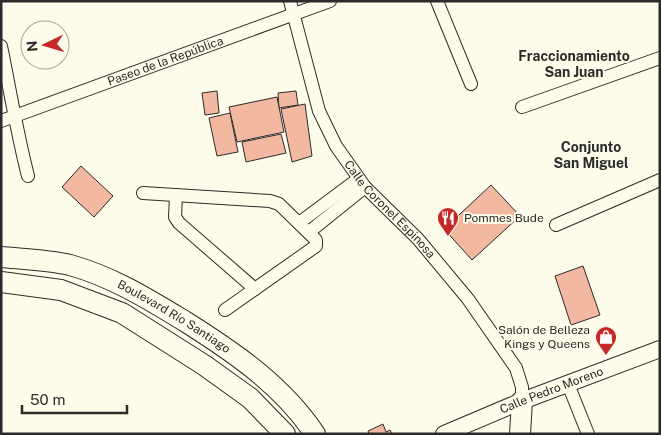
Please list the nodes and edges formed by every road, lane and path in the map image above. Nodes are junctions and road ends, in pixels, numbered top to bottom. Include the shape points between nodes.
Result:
1 (290, 1) edge
2 (330, 1) edge
3 (437, 1) edge
4 (294, 15) junction
5 (1, 46) edge
6 (660, 58) edge
7 (471, 84) dead end
8 (522, 107) dead end
9 (16, 116) junction
10 (1, 121) edge
11 (28, 176) dead end
12 (660, 180) edge
13 (361, 183) junction
14 (143, 193) dead end
15 (176, 195) junction
16 (299, 222) junction
17 (556, 226) dead end
18 (309, 232) junction
19 (1, 257) edge
20 (1, 282) edge
21 (255, 289) junction
22 (225, 310) dead end
23 (660, 349) edge
24 (568, 384) junction
25 (522, 401) junction
26 (286, 434) edge
27 (315, 434) edge
28 (444, 434) edge
29 (520, 434) edge
30 (588, 434) edge

1 - 4 street, Calle Coronel Espinosa
2 - 4 street, Paseo de la República
3 - 7 street
4 - 9 street, Paseo de la República
4 - 13 street, Calle Coronel Espinosa via 319,111 336,146
5 - 9 street
6 - 8 street
9 - 10 street, Paseo de la República
9 - 11 street via 16,130
12 - 17 street
13 - 16 street
13 - 18 street
13 - 25 street, Calle Coronel Espinosa via 418,239 468,298 516,368 522,387
14 - 15 street
15 - 16 street via 270,201 279,204
15 - 21 street via 175,217 179,223
16 - 18 street
18 - 21 street via 316,240 316,246
19 - 27 main road, Boulevard Río Santiago via 69,265 132,288 264,375
20 - 26 main road, Boulevard Río Santiago via 61,290 122,313 250,398
21 - 22 street
23 - 24 street, Calle Pedro Moreno
24 - 25 street, Calle Pedro Moreno
24 - 30 street
25 - 28 street, Calle Pedro Moreno
25 - 29 main road

